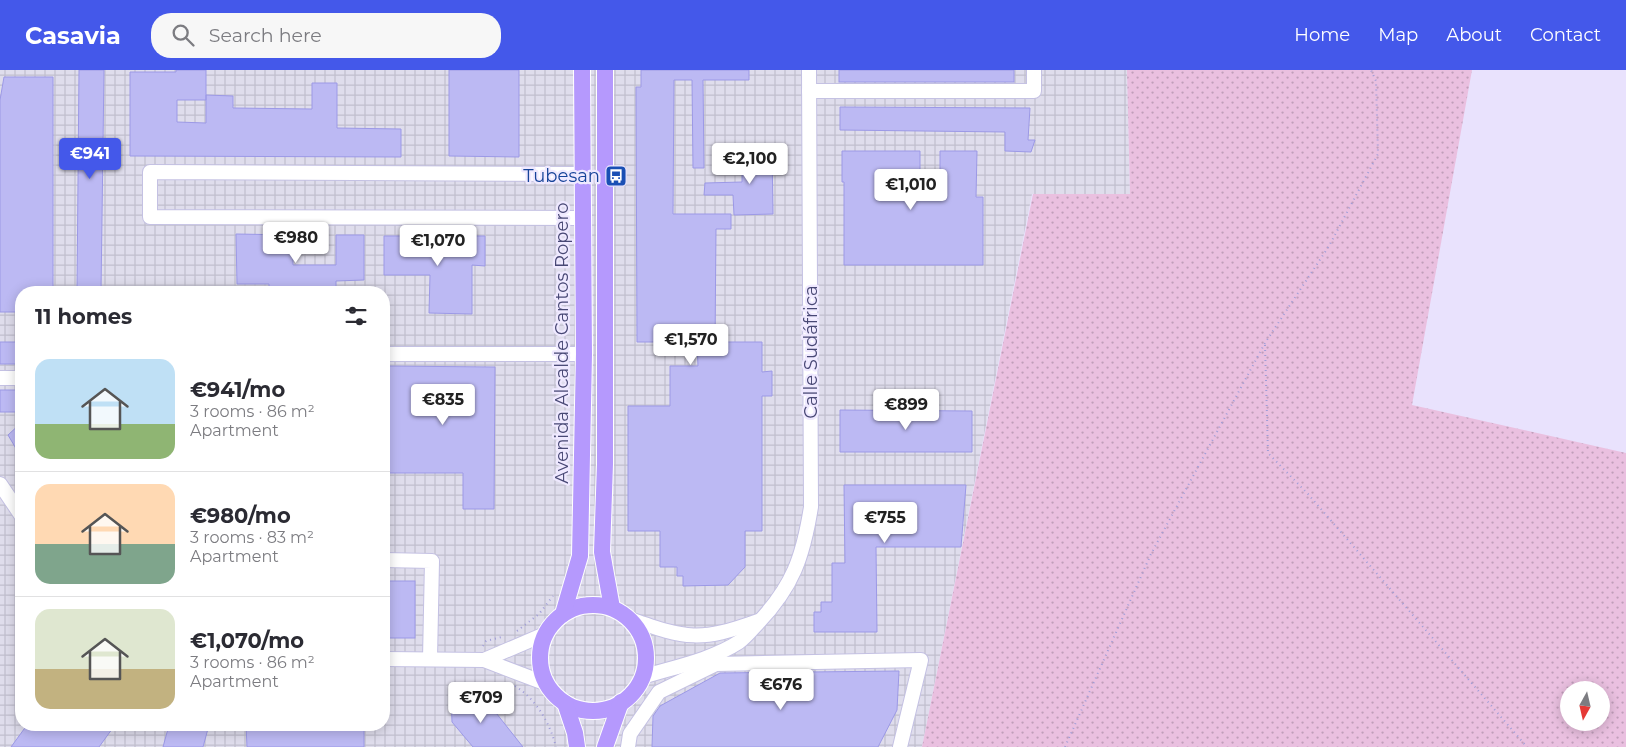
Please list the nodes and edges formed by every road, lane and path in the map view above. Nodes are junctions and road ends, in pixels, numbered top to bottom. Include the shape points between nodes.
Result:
1 (582, 70) edge
2 (605, 70) edge
3 (809, 70) edge
4 (1034, 70) edge
5 (1371, 70) edge
6 (809, 91) junction
7 (582, 174) junction
8 (583, 218) junction
9 (1265, 343) junction
10 (390, 354) edge
11 (584, 354) junction
12 (0, 378) edge
13 (15, 378) edge
14 (0, 484) edge
15 (15, 506) edge
16 (390, 560) edge
17 (612, 608) junction
18 (563, 614) junction
19 (630, 619) junction
20 (761, 620) junction
21 (545, 634) junction
22 (390, 659) edge
23 (430, 659) junction
24 (484, 660) junction
25 (642, 677) junction
26 (547, 684) junction
27 (621, 702) junction
28 (565, 703) junction
29 (577, 747) edge
30 (605, 747) edge
31 (628, 747) edge
32 (900, 747) edge
33 (1065, 747) edge
34 (1527, 747) edge

1 - 7 main road, Avenida Alcalde Cantos Ropero
2 - 17 main road via 602,552
3 - 6 street, Calle Sudáfrica
4 - 6 street via 1034,91
5 - 9 path via 1376,80 1378,154 1329,246
6 - 20 street, Calle Sudáfrica via 812,507 805,547 794,574
7 - 8 main road, Avenida Alcalde Cantos Ropero
7 - 8 street via 150,172 150,216
8 - 11 main road, Avenida Alcalde Cantos Ropero
9 - 33 path via 1151,554
9 - 34 path via 1268,453 1308,494
10 - 11 street
11 - 18 main road, Avenida Alcalde Cantos Ropero via 580,556
12 - 13 street
14 - 15 street
16 - 23 street via 432,561
17 - 18 main road via 595,604 578,606
17 - 19 main road
18 - 21 main road
19 - 20 street via 676,635 701,636 725,633
19 - 25 main road via 645,646 646,662
20 - 25 street, Calle Sudáfrica via 741,641 708,657
21 - 24 street
21 - 26 main road via 540,660
22 - 23 street
23 - 24 street
24 - 26 street
25 - 27 main road via 634,691
26 - 28 main road
27 - 28 main road via 593,711
27 - 30 main road
28 - 29 main road
31 - 32 street via 630,734 659,692 716,664 921,660

